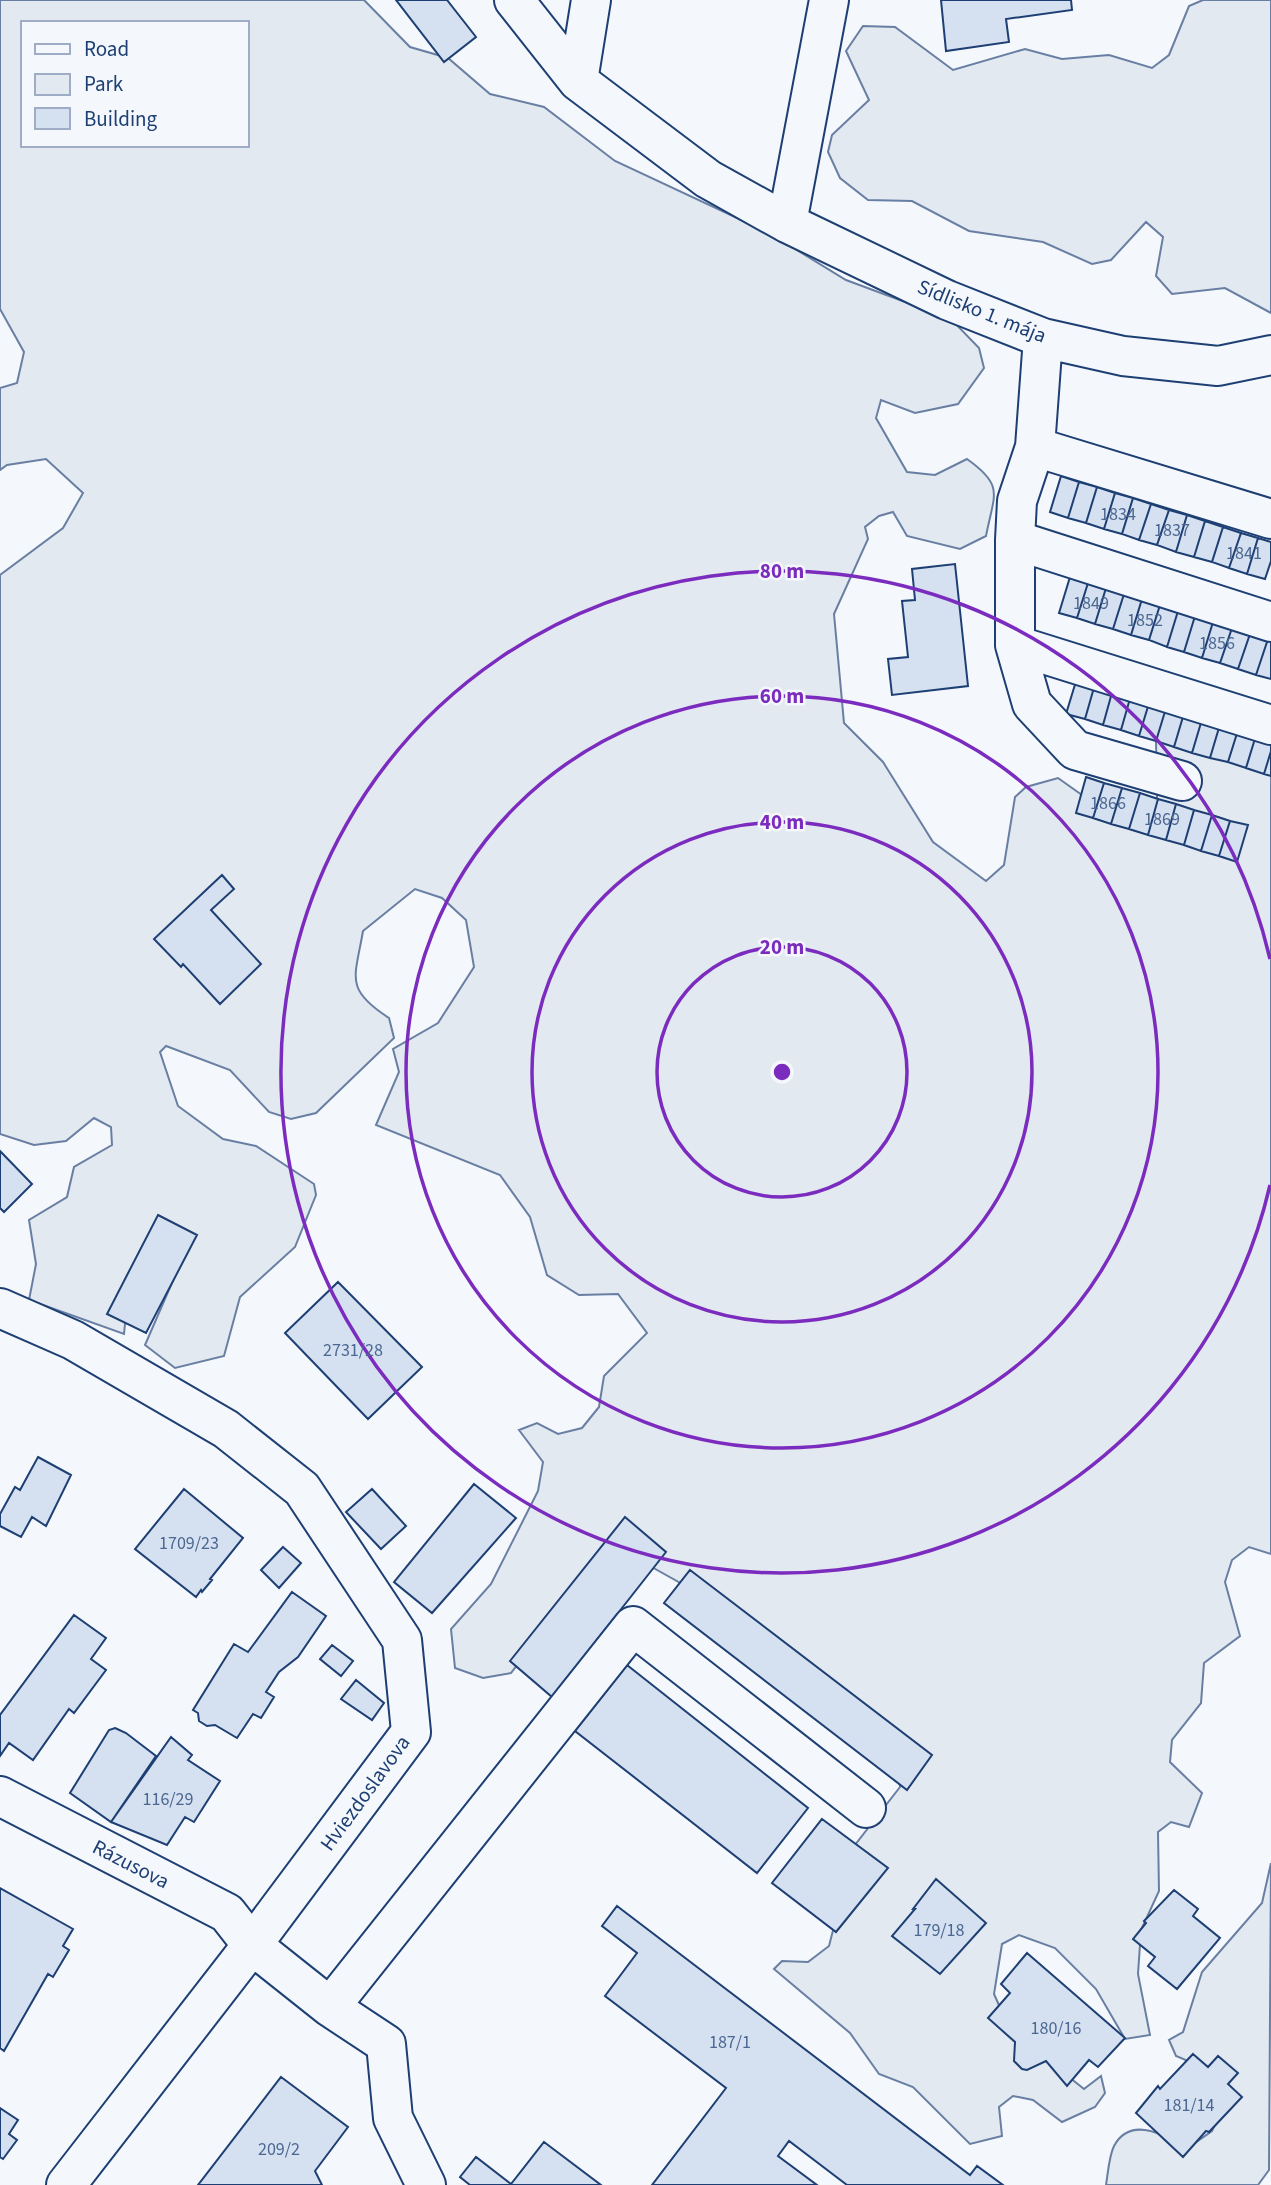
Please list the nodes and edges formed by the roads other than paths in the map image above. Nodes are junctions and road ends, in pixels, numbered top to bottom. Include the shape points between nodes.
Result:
1 (514, 0) edge
2 (591, 0) edge
3 (829, 0) edge
4 (578, 80) junction
5 (787, 223) junction
6 (1043, 338) junction
7 (1271, 355) edge
8 (1035, 447) junction
9 (1271, 519) edge
10 (1015, 540) junction
11 (1271, 622) edge
12 (1015, 645) junction
13 (1271, 725) edge
14 (1182, 781) dead end
15 (0, 1308) edge
16 (0, 1796) edge
17 (866, 1808) dead end
18 (252, 1945) junction
19 (330, 2007) junction
20 (66, 2185) edge
21 (426, 2185) edge

1 - 4 street, Sídlisko 1. mája
2 - 4 street
3 - 5 street
4 - 5 street, Sídlisko 1. mája via 708,180
5 - 6 street, Sídlisko 1. mája via 947,300
6 - 7 street, Sídlisko 1. mája via 1123,356 1218,366
6 - 8 street
8 - 9 street
8 - 10 street via 1017,500
10 - 11 street
10 - 12 street
12 - 13 street
12 - 14 street via 1032,704 1075,750
15 - 18 street, Hviezdoslavova via 73,1340 226,1429 302,1489 402,1640 411,1732
16 - 18 street, Rázusova via 227,1913
17 - 19 street via 633,1626
18 - 19 street, Rázusova
18 - 20 street, Hviezdoslavova
19 - 21 street, Rázusova via 386,2045 393,2118

